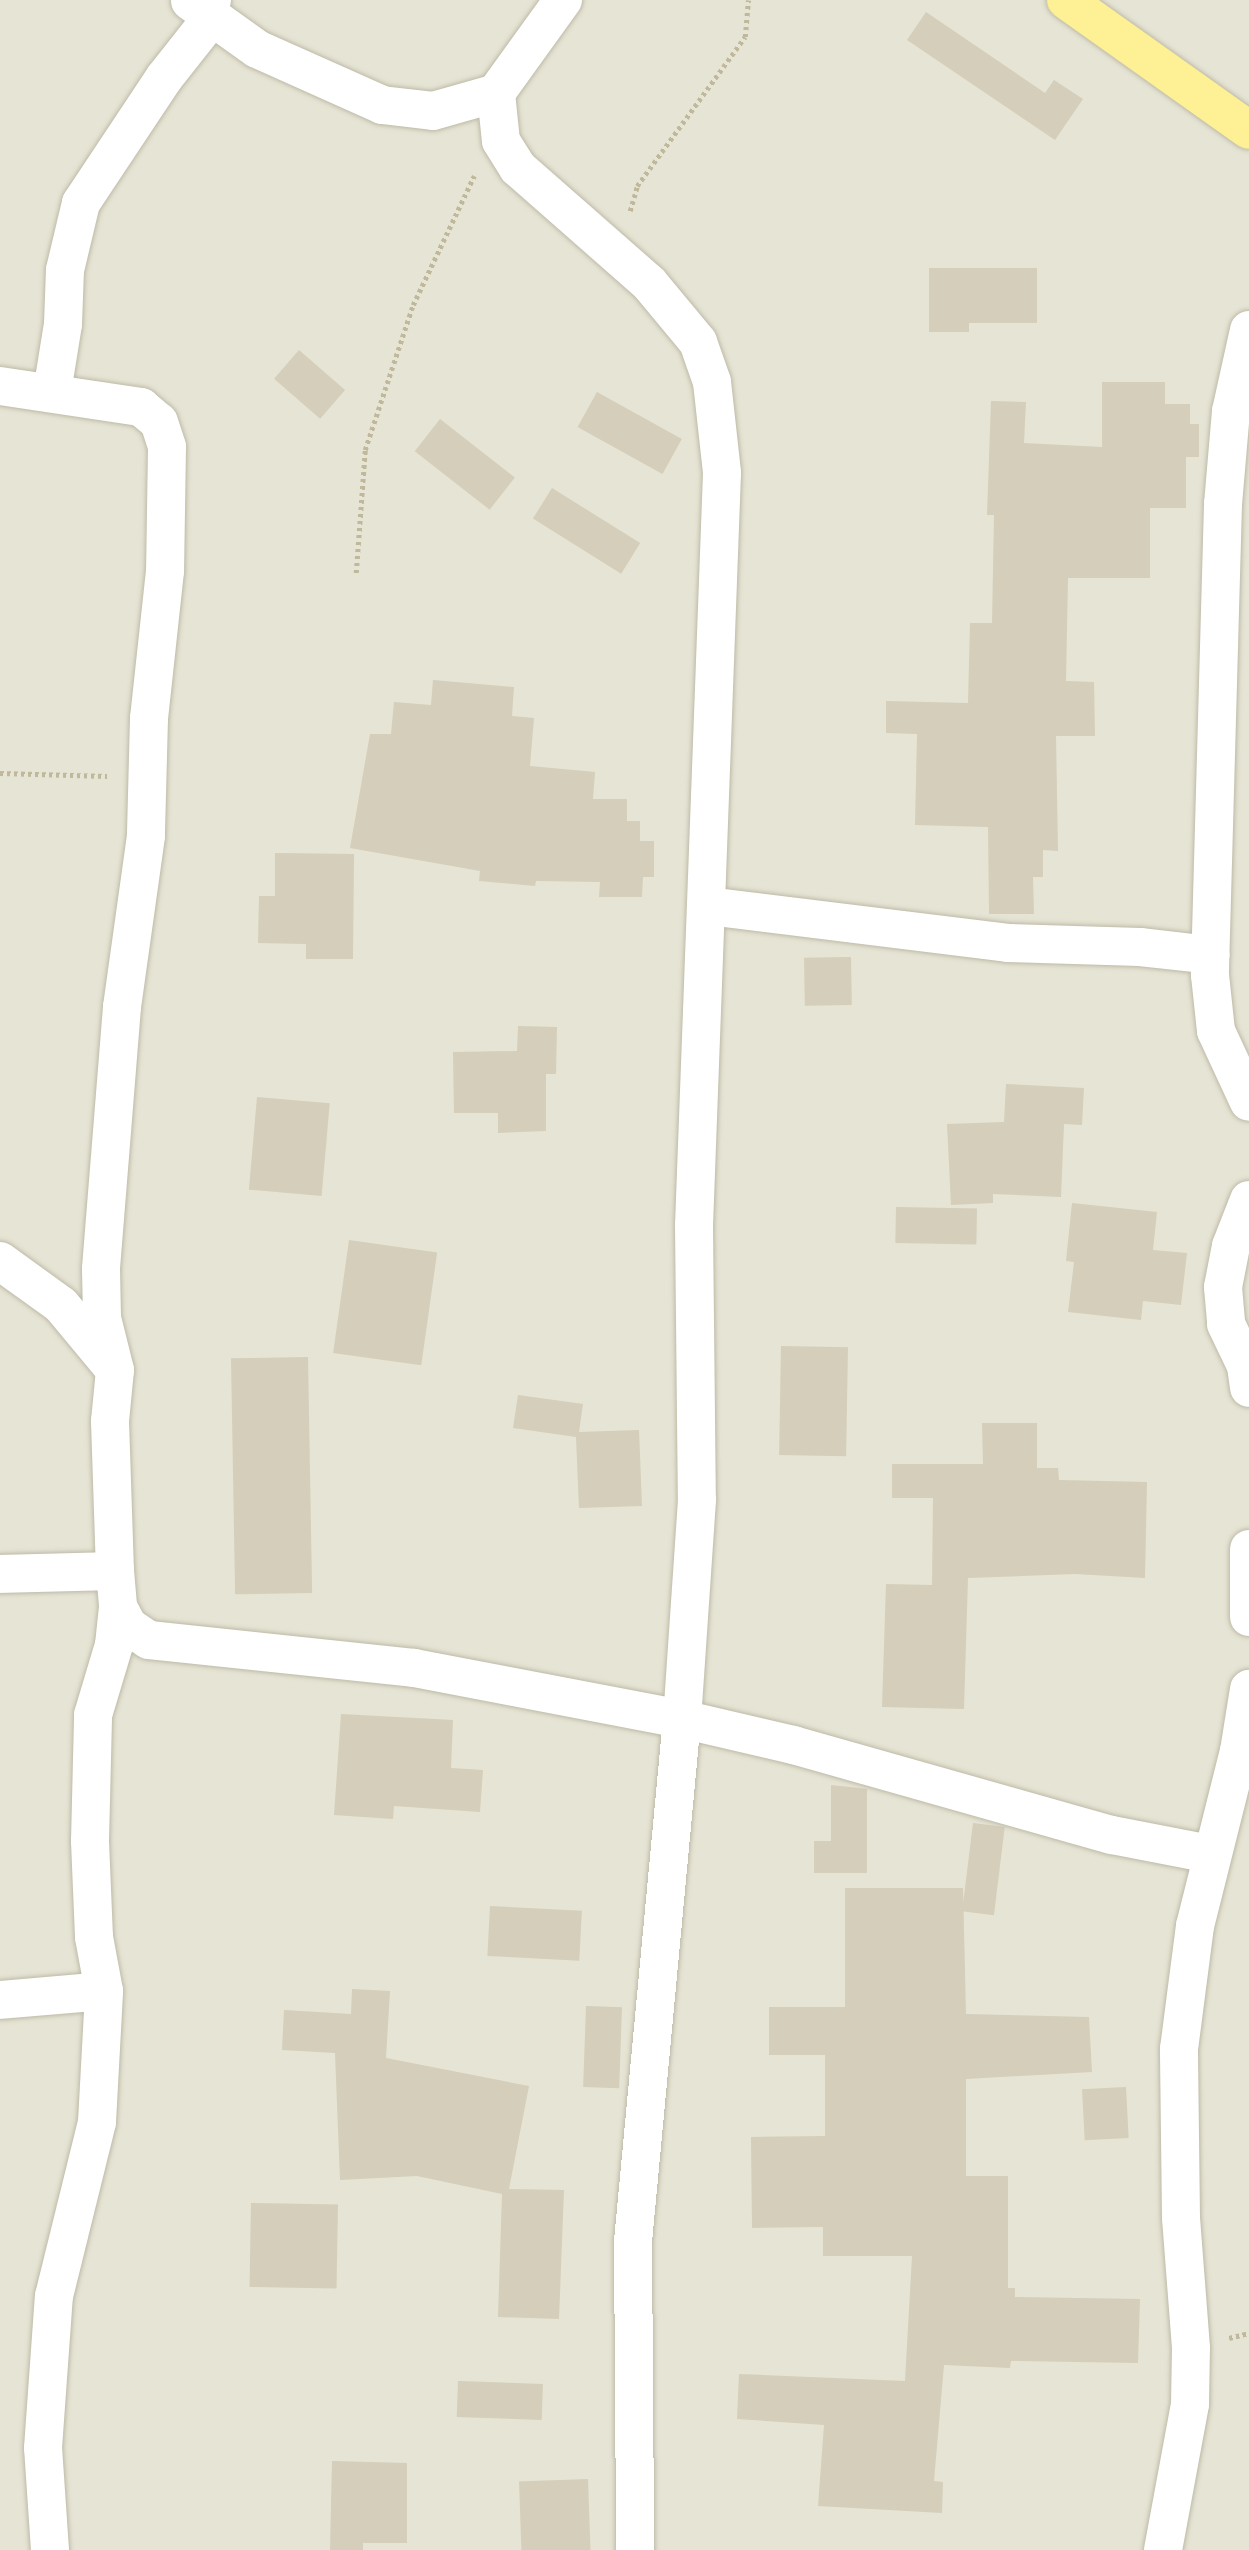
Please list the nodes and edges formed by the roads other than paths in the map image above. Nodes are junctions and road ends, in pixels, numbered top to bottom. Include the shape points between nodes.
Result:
1 (563, 0) edge
2 (1066, 0) edge
3 (203, 6) edge
4 (496, 108) junction
5 (1249, 130) edge
6 (1249, 330) edge
7 (0, 386) edge
8 (52, 392) junction
9 (708, 906) junction
10 (1211, 955) junction
11 (1249, 1102) edge
12 (1249, 1200) edge
13 (0, 1261) edge
14 (115, 1370) junction
15 (1249, 1388) edge
16 (1249, 1549) edge
17 (0, 1574) edge
18 (116, 1589) junction
19 (1249, 1617) edge
20 (1249, 1689) edge
21 (682, 1719) junction
22 (1210, 1854) junction
23 (104, 1991) junction
24 (0, 2000) edge
25 (50, 2550) edge
26 (635, 2550) edge
27 (1163, 2550) edge

1 - 4 street
2 - 5 main road
3 - 4 street via 257,48 382,105 433,111
3 - 8 street via 81,202 65,270 63,324
4 - 9 street via 501,141 519,168 681,318 707,361 722,473
6 - 10 street via 1231,411 1223,504
7 - 8 street
8 - 14 street via 141,407 159,422 166,437 164,571 149,718 146,836 122,1007 105,1187 102,1318
9 - 10 street via 1007,943 1140,947
9 - 21 street via 694,1225 696,1500
10 - 11 street via 1216,1031
12 - 15 street via 1231,1246 1223,1287 1226,1324 1246,1366
13 - 14 street via 61,1305
14 - 18 street via 110,1422
16 - 19 street
17 - 18 street
18 - 21 street via 128,1626 149,1640 414,1668
18 - 23 street via 114,1645 93,1715 90,1841 94,1937
20 - 22 street via 1239,1751
21 - 22 street via 793,1745 1112,1835
21 - 26 street via 634,2241
22 - 27 street via 1194,1938 1177,2106 1190,2404
23 - 24 street
23 - 25 street via 97,2122 54,2296 43,2448

